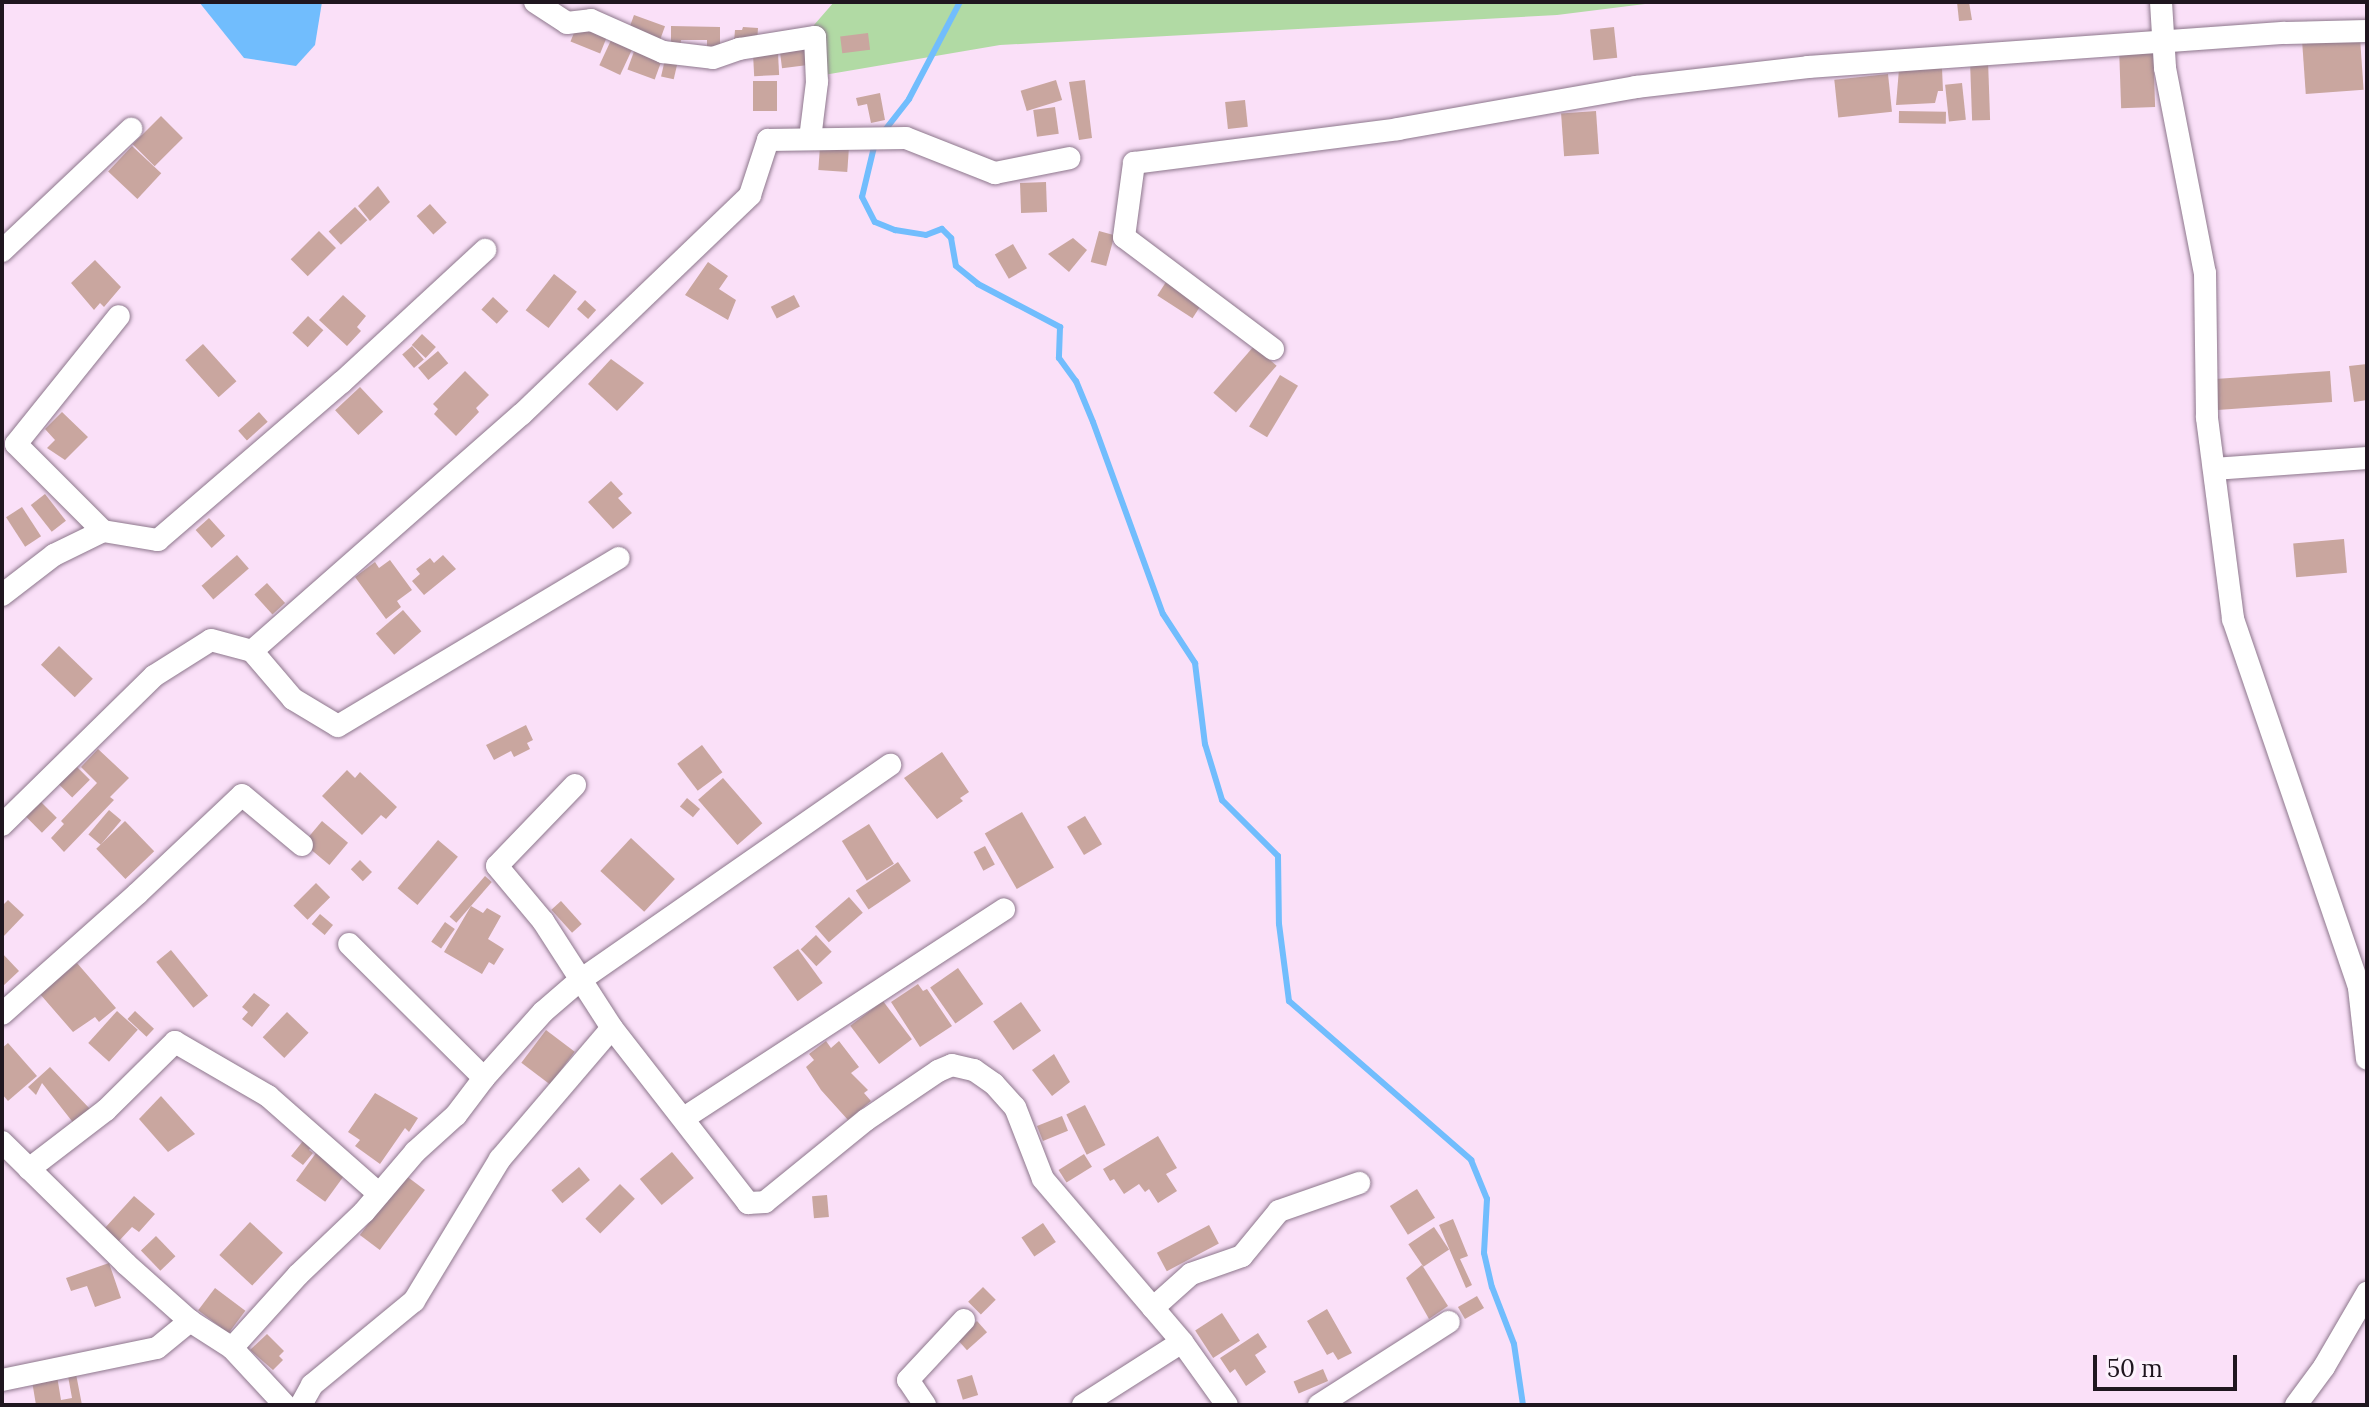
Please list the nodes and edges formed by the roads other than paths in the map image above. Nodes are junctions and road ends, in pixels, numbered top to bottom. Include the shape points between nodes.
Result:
1 (535, 2) edge
2 (2161, 2) edge
3 (2367, 31) edge
4 (2163, 42) junction
5 (131, 129) dead end
6 (810, 139) junction
7 (1070, 158) dead end
8 (485, 250) dead end
9 (2, 251) edge
10 (119, 316) dead end
11 (1273, 349) dead end
12 (9, 439) edge
13 (2367, 458) edge
14 (2214, 469) junction
15 (103, 531) junction
16 (619, 558) dead end
17 (2, 595) edge
18 (252, 651) junction
19 (890, 765) dead end
20 (575, 785) dead end
21 (2, 825) edge
22 (302, 845) dead end
23 (1004, 909) dead end
24 (349, 944) dead end
25 (579, 981) junction
26 (2, 1014) edge
27 (612, 1028) junction
28 (2367, 1059) edge
29 (484, 1078) junction
30 (684, 1118) junction
31 (2, 1142) edge
32 (29, 1169) junction
33 (1359, 1183) dead end
34 (379, 1194) junction
35 (2367, 1293) edge
36 (1153, 1308) junction
37 (964, 1320) dead end
38 (190, 1321) junction
39 (1449, 1322) dead end
40 (1182, 1342) junction
41 (232, 1348) junction
42 (2, 1380) edge
43 (285, 1405) edge
44 (301, 1405) edge
45 (925, 1405) edge
46 (1083, 1405) edge
47 (1227, 1405) edge
48 (1319, 1405) edge
49 (2296, 1405) edge

1 - 6 street via 567,23 591,20 675,54 713,58 815,37 817,82
2 - 4 street
3 - 4 street
4 - 11 street via 1808,67 1636,87 1398,129 1134,163 1124,237
4 - 14 street via 2205,273 2207,418
5 - 9 street
6 - 7 street via 906,138 995,173
6 - 18 street via 768,140 750,195 522,414
8 - 15 street via 158,540
10 - 12 street
12 - 15 street
13 - 14 street
14 - 28 street via 2233,619 2359,988
15 - 17 street via 54,555
16 - 18 street via 338,726 293,699
18 - 21 street via 211,640 154,676
19 - 25 street
20 - 25 street via 497,866 543,921
22 - 26 street via 242,795
23 - 30 street
24 - 29 street
25 - 27 street
25 - 29 street via 543,1012
27 - 30 street
27 - 44 street via 500,1159 414,1301 312,1385
29 - 34 street via 456,1115
30 - 36 street via 731,1183 756,1205 938,1071 952,1065 974,1070 1015,1107 1043,1179
31 - 32 street
32 - 34 street via 106,1110 175,1042 268,1096
32 - 38 street
33 - 36 street via 1279,1211 1242,1256 1191,1274
34 - 41 street
35 - 49 street
36 - 40 street
37 - 45 street via 908,1380
38 - 41 street
38 - 42 street via 157,1348
39 - 48 street
40 - 46 street
40 - 47 street
41 - 43 street

